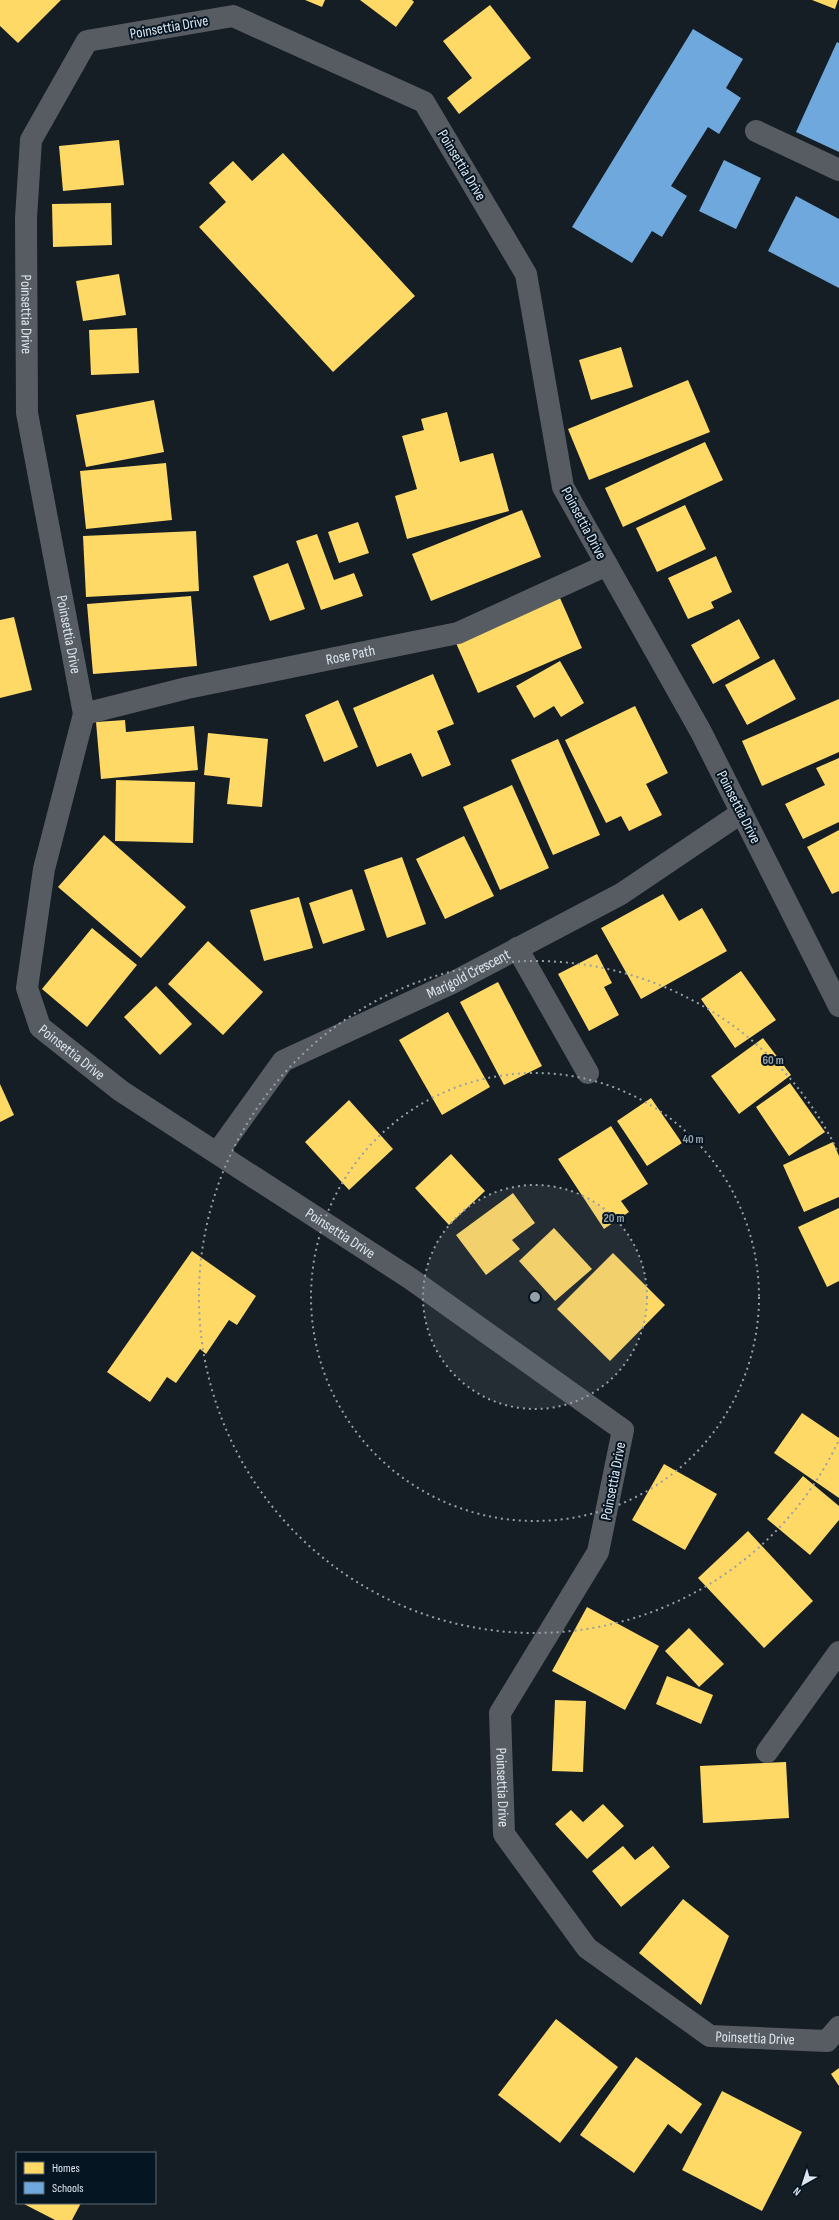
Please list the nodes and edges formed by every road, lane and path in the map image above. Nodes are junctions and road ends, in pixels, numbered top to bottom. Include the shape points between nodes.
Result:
1 (756, 131) dead end
2 (839, 170) edge
3 (607, 565) junction
4 (84, 714) junction
5 (742, 813) junction
6 (517, 948) junction
7 (839, 1006) edge
8 (588, 1073) dead end
9 (217, 1153) junction
10 (839, 1652) edge
11 (767, 1752) dead end
12 (839, 2027) edge

1 - 2 street
3 - 4 street, Rose Path via 458,633 195,686
3 - 4 street, Poinsettia Drive via 563,487 526,274 424,102 233,16 86,41 31,140 26,218 27,413
3 - 5 street, Poinsettia Drive via 701,732
4 - 9 street, Poinsettia Drive via 44,868 27,988 40,1027 121,1091
5 - 6 street, Marigold Crescent via 621,894
5 - 7 street, Poinsettia Drive
6 - 8 street
6 - 9 street, Marigold Crescent via 452,983 283,1062
9 - 12 street, Poinsettia Drive via 411,1279 623,1430 598,1552 500,1714 504,1834 587,1948 710,2036 827,2041
10 - 11 street

